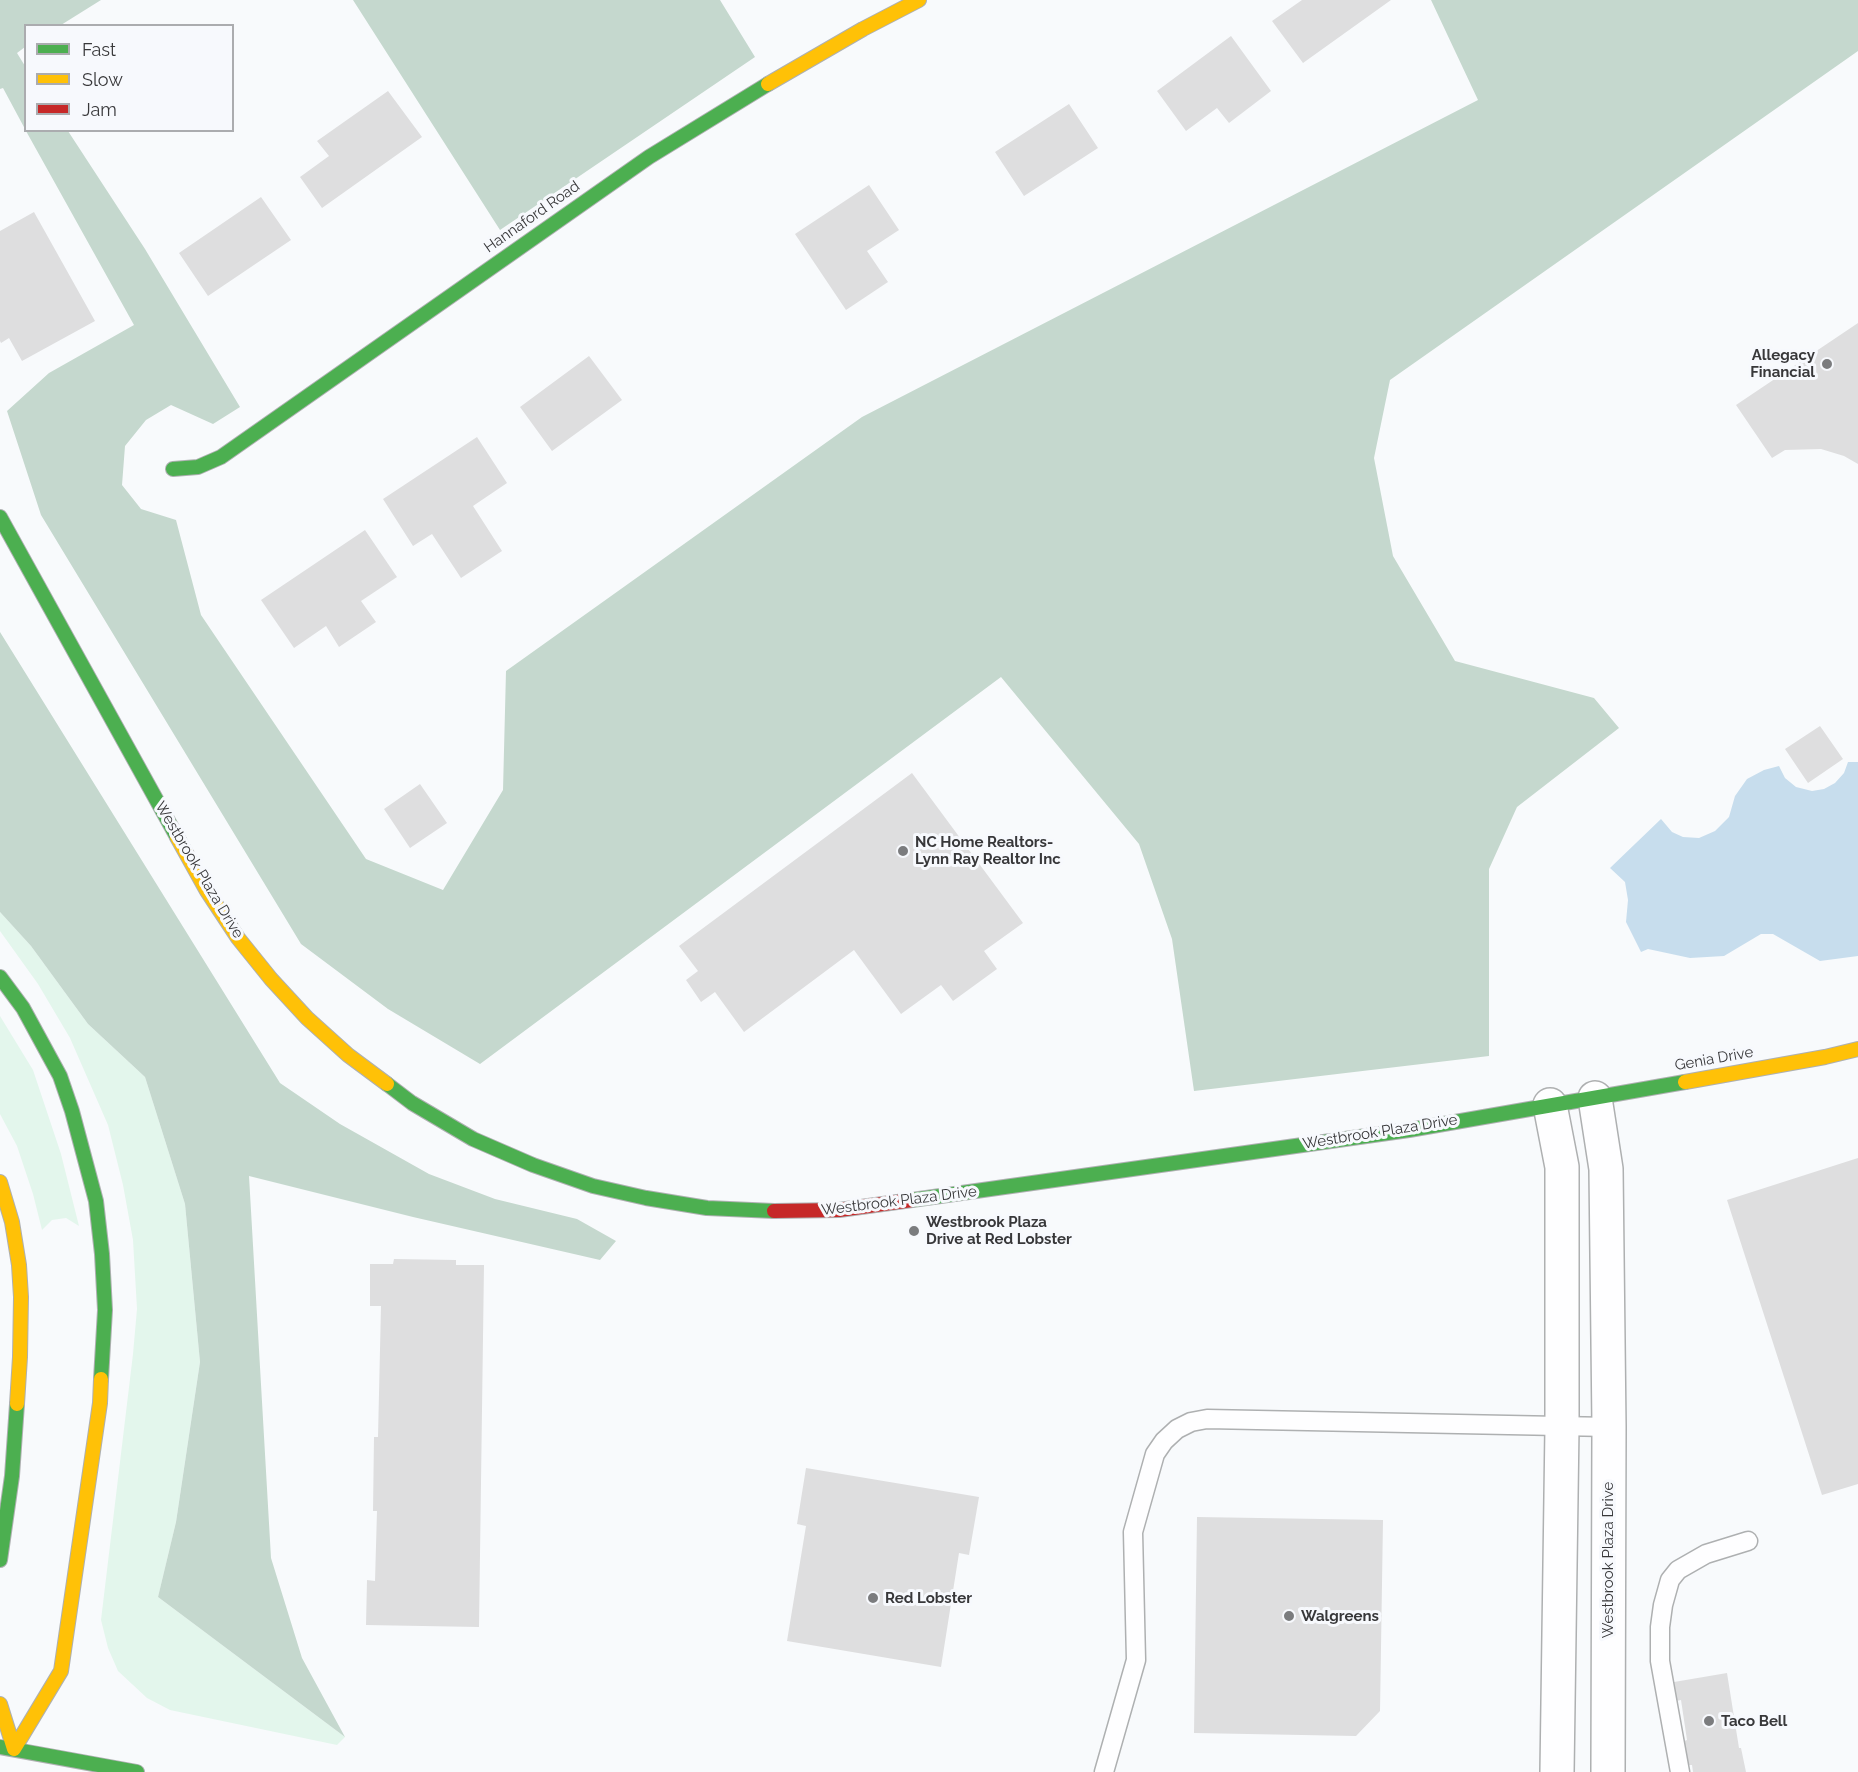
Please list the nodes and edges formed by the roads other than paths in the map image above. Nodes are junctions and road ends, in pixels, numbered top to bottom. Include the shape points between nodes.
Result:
1 (919, 0) edge
2 (172, 469) dead end
3 (0, 517) edge
4 (0, 977) edge
5 (1858, 1049) edge
6 (1574, 1101) junction
7 (0, 1182) edge
8 (1562, 1427) junction
9 (1609, 1427) junction
10 (1748, 1541) dead end
11 (0, 1560) edge
12 (0, 1704) edge
13 (0, 1747) edge
14 (14, 1749) junction
15 (137, 1772) edge
16 (1104, 1772) edge
17 (1557, 1772) edge
18 (1608, 1772) edge
19 (1680, 1772) edge

1 - 2 main road, Hannaford Road via 863,29 649,157 221,457 198,467
3 - 6 main road, Westbrook Plaza Drive via 207,891 251,954 307,1018 402,1096 473,1139 533,1165 617,1192 707,1208 839,1210 1410,1130
4 - 14 main road via 42,1041 72,1111 96,1201 105,1310 100,1403 61,1671
5 - 6 main road, Genia Drive
6 - 8 street via 1562,1167
6 - 9 street, Westbrook Plaza Drive via 1606,1169
7 - 11 main road via 12,1222 21,1297 12,1476
8 - 9 lane
8 - 16 lane via 1207,1419 1177,1429 1155,1454 1133,1532 1136,1660
8 - 17 street
9 - 18 street, Westbrook Plaza Drive
10 - 19 lane via 1706,1554 1678,1570 1670,1580 1660,1627 1660,1661
12 - 14 main road
13 - 14 main road
14 - 15 main road

